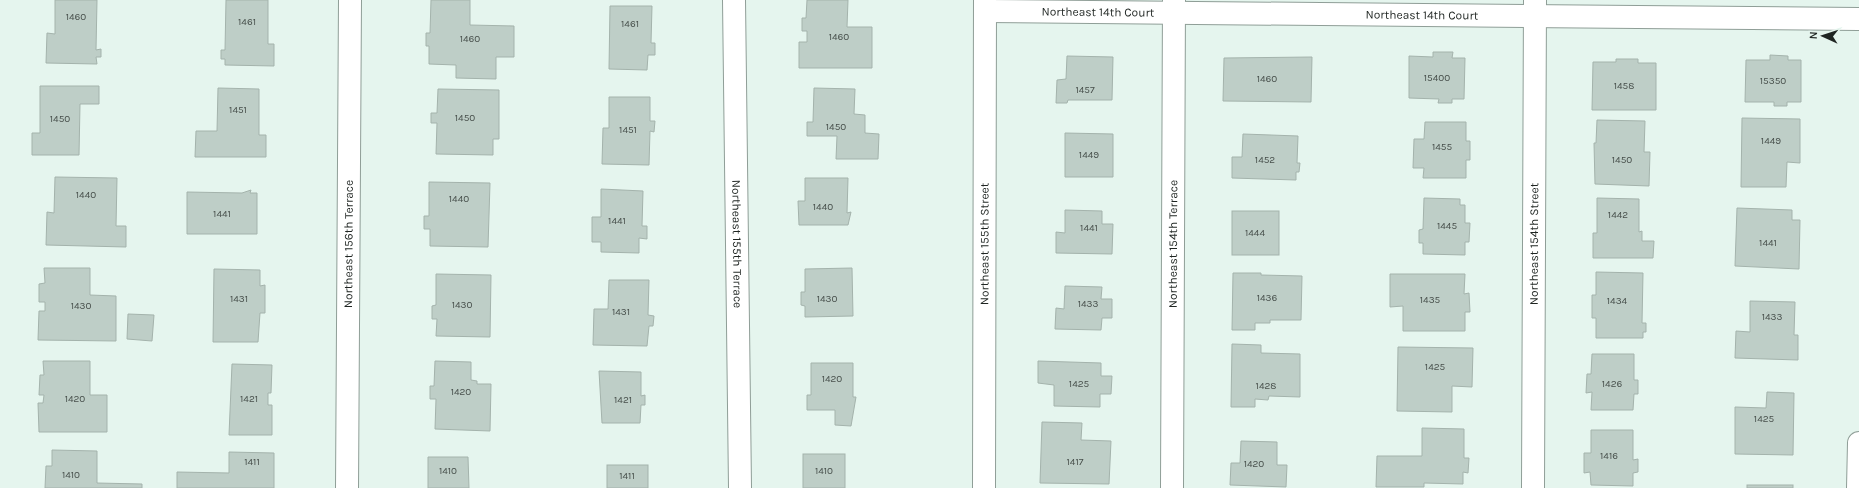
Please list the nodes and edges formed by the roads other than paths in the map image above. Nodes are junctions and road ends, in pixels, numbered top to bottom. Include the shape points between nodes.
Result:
1 (350, 0) edge
2 (734, 0) edge
3 (985, 5) edge
4 (1174, 6) edge
5 (1535, 8) edge
6 (1859, 19) edge
7 (1859, 443) edge
8 (347, 488) edge
9 (740, 488) edge
10 (984, 488) edge
11 (1172, 488) edge
12 (1533, 488) edge
13 (1858, 488) edge

1 - 8 street, Northeast 156th Terrace
2 - 9 street, Northeast 155th Terrace
3 - 4 street, Northeast 14th Court
3 - 10 street, Northeast 155th Street
4 - 5 street, Northeast 14th Court
4 - 11 street, Northeast 154th Terrace
5 - 6 street, Northeast 14th Court
5 - 12 street, Northeast 154th Street
7 - 13 street

